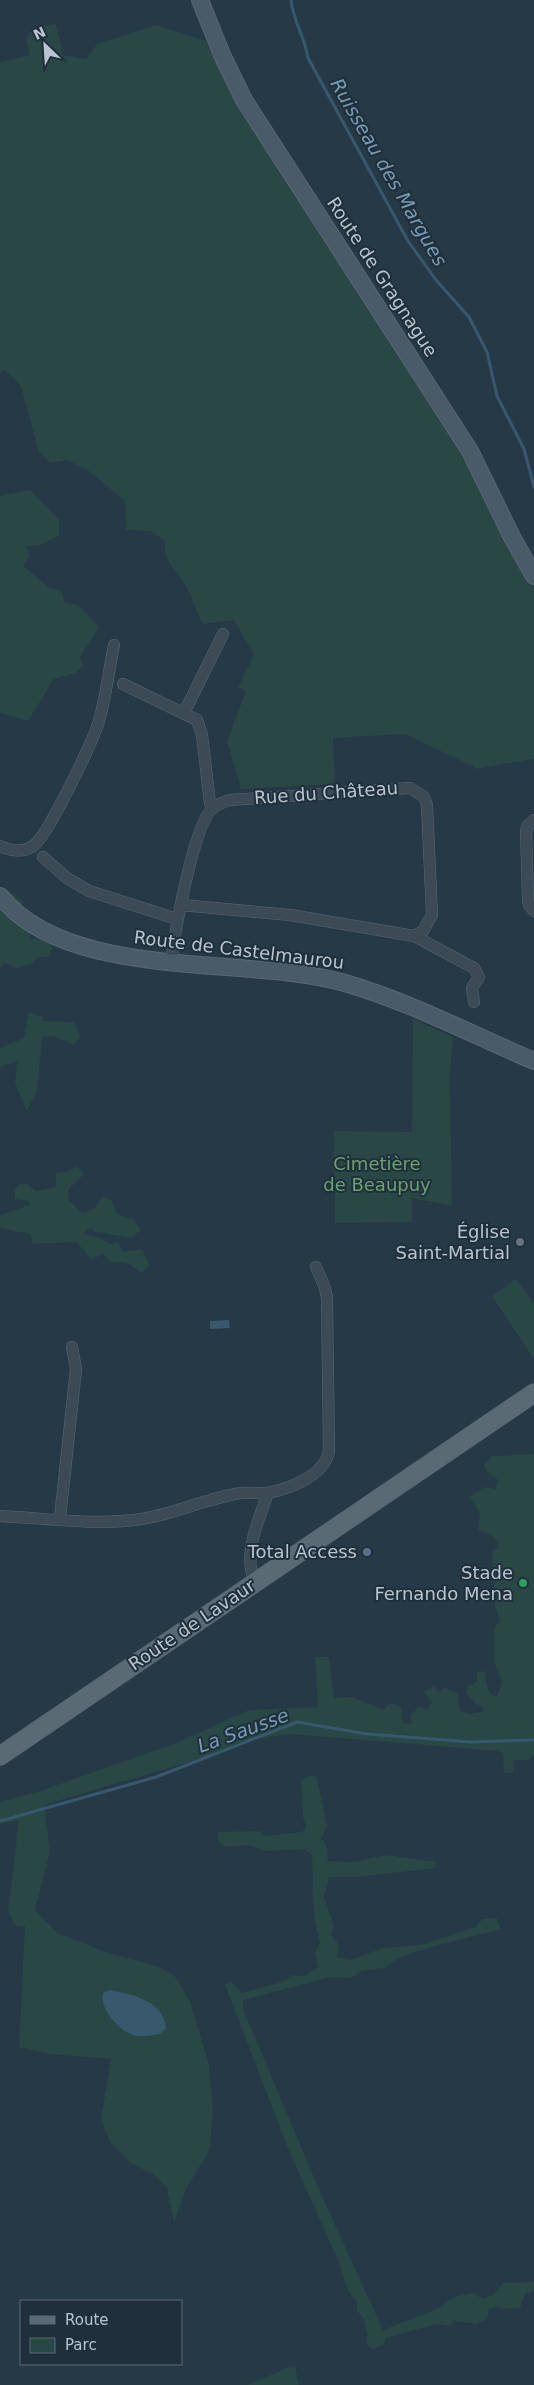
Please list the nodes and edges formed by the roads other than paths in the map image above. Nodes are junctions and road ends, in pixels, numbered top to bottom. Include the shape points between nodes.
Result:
1 (200, 0) edge
2 (534, 576) edge
3 (223, 634) dead end
4 (114, 645) dead end
5 (123, 684) dead end
6 (184, 712) junction
7 (213, 807) junction
8 (534, 820) edge
9 (0, 846) edge
10 (43, 857) dead end
11 (0, 896) edge
12 (181, 905) junction
13 (534, 910) edge
14 (177, 919) junction
15 (414, 936) junction
16 (171, 962) junction
17 (474, 1002) dead end
18 (534, 1061) edge
19 (316, 1267) dead end
20 (72, 1347) dead end
21 (534, 1394) edge
22 (268, 1493) junction
23 (0, 1516) edge
24 (60, 1518) junction
25 (255, 1583) junction
26 (0, 1756) edge

1 - 2 street, Route de Gragnague via 244,100 470,451
3 - 6 street
4 - 9 street via 99,722 57,812 41,840 33,846 20,850
5 - 6 street
6 - 7 street via 197,720 202,735
7 - 12 street via 200,830
7 - 15 street, Rue du Château via 230,800 410,788 418,792 426,805 432,915 423,931
8 - 13 street via 526,831 528,900
10 - 14 street via 66,878 89,891
11 - 16 street, Route de Castelmaurou via 25,921 54,936 118,955
12 - 14 street
12 - 15 street via 290,915
14 - 16 street
15 - 17 street via 474,968 479,977 472,988
16 - 18 street, Route de Castelmaurou via 343,983 410,1006
19 - 22 street via 327,1298 328,1458 320,1470
20 - 24 street via 76,1369
21 - 25 main road, Route de Lavaur
22 - 24 street via 241,1493 140,1519 106,1522
22 - 25 street via 253,1535 250,1568
23 - 24 street
25 - 26 main road, Route de Lavaur

